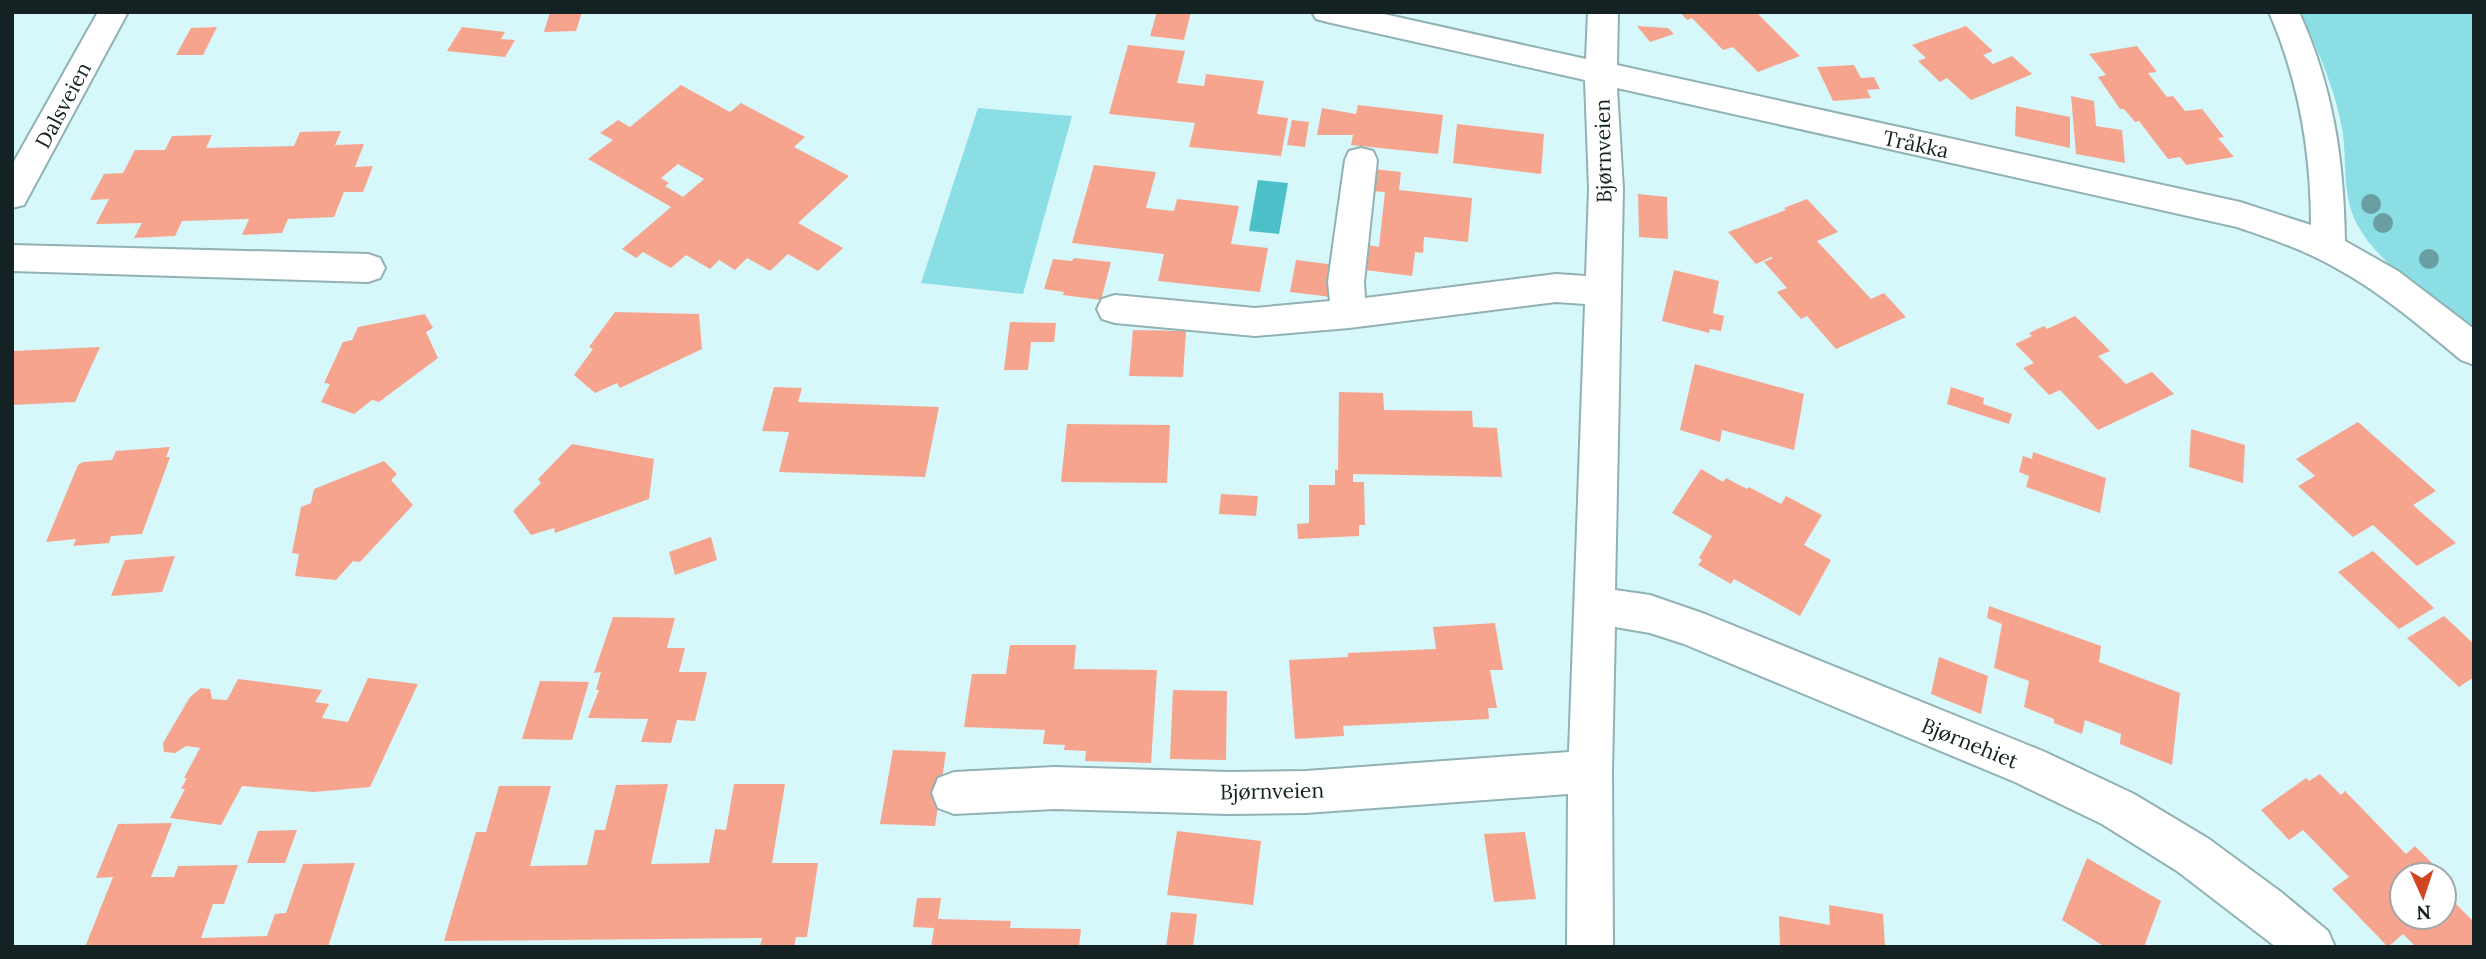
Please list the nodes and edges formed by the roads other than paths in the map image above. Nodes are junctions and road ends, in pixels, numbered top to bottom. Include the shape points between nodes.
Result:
1 (113, 12) edge
2 (1327, 12) edge
3 (1603, 12) edge
4 (2284, 12) edge
5 (1601, 75) junction
6 (1361, 160) dead end
7 (12, 196) edge
8 (2328, 247) junction
9 (12, 258) edge
10 (368, 268) dead end
11 (1601, 291) junction
12 (1115, 310) dead end
13 (1349, 314) junction
14 (2474, 350) edge
15 (1596, 605) junction
16 (1590, 772) junction
17 (954, 793) dead end
18 (1590, 947) edge
19 (2312, 947) edge

1 - 7 street, Dalsveien
2 - 5 street, Tråkka
3 - 5 street, Bjørnveien
4 - 8 street via 2320,110 2326,150
5 - 8 street, Tråkka via 2240,215
5 - 11 street, Bjørnveien via 1606,189
6 - 13 street via 1346,282
8 - 14 street, Tråkka via 2406,296
9 - 10 street
11 - 13 street via 1556,288
11 - 15 street, Bjørnveien
12 - 13 street via 1255,322
15 - 16 street, Bjørnveien
15 - 19 street, Bjørnehiet via 1650,614 1690,627 2030,767 2118,809 2193,855
16 - 17 street, Bjørnveien via 1306,792 1054,788
16 - 18 street, Bjørnveien

